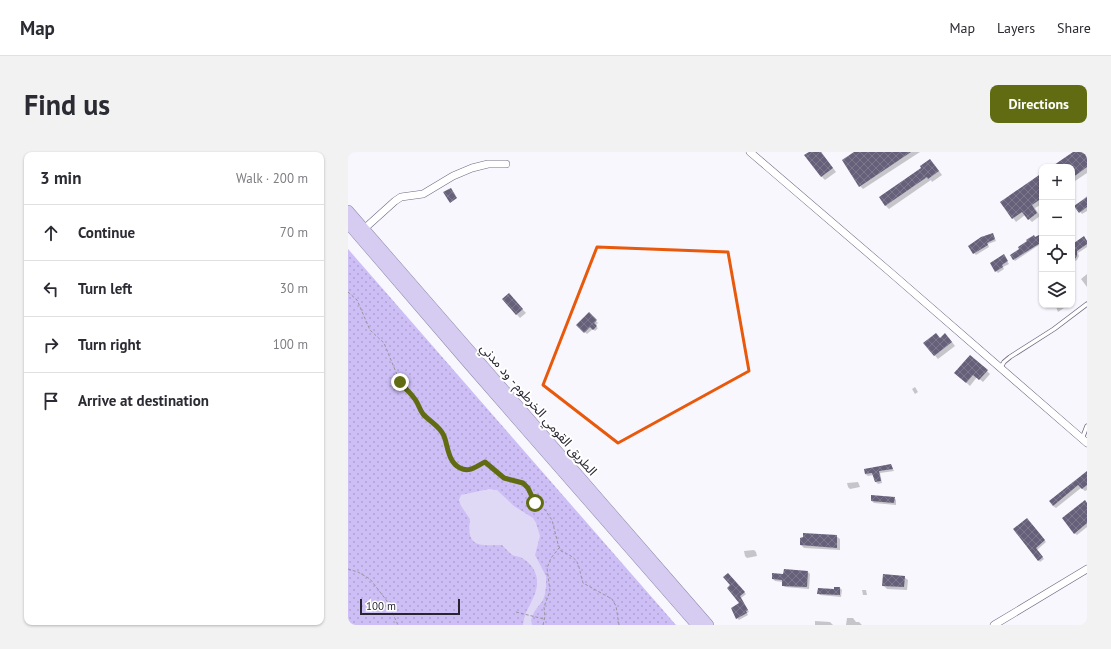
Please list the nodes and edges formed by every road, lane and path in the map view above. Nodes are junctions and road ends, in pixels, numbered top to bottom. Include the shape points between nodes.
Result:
1 (750, 152) edge
2 (506, 164) dead end
3 (348, 211) edge
4 (348, 223) edge
5 (364, 229) junction
6 (348, 292) edge
7 (1087, 304) edge
8 (1000, 368) junction
9 (1087, 426) edge
10 (1084, 441) edge
11 (560, 548) junction
12 (348, 569) edge
13 (1087, 569) edge
14 (516, 612) dead end
15 (544, 620) junction
16 (398, 625) edge
17 (543, 625) edge
18 (619, 625) edge
19 (697, 625) edge
20 (708, 625) edge
21 (994, 625) edge

1 - 8 street
2 - 5 street via 488,164 472,168 422,194 401,197
3 - 5 highway, الطريق القومي الخرطوم - ود مدني
4 - 19 highway, الطريق القومي الخرطوم - ود مدني
5 - 20 highway, الطريق القومي الخرطوم - ود مدني
6 - 11 path via 357,300 370,330 384,343 400,382 415,398 422,413 444,436 449,454 456,466 469,470 485,462 504,478 523,483 535,503 545,510 552,520
7 - 8 lane via 1010,357
8 - 10 street
9 - 10 lane
11 - 15 path via 551,558 547,568 550,591 544,607
11 - 18 path via 561,551 573,556 580,565 583,583 612,599 616,606
12 - 16 path via 370,579 386,601
13 - 21 street
14 - 15 path
15 - 17 path

